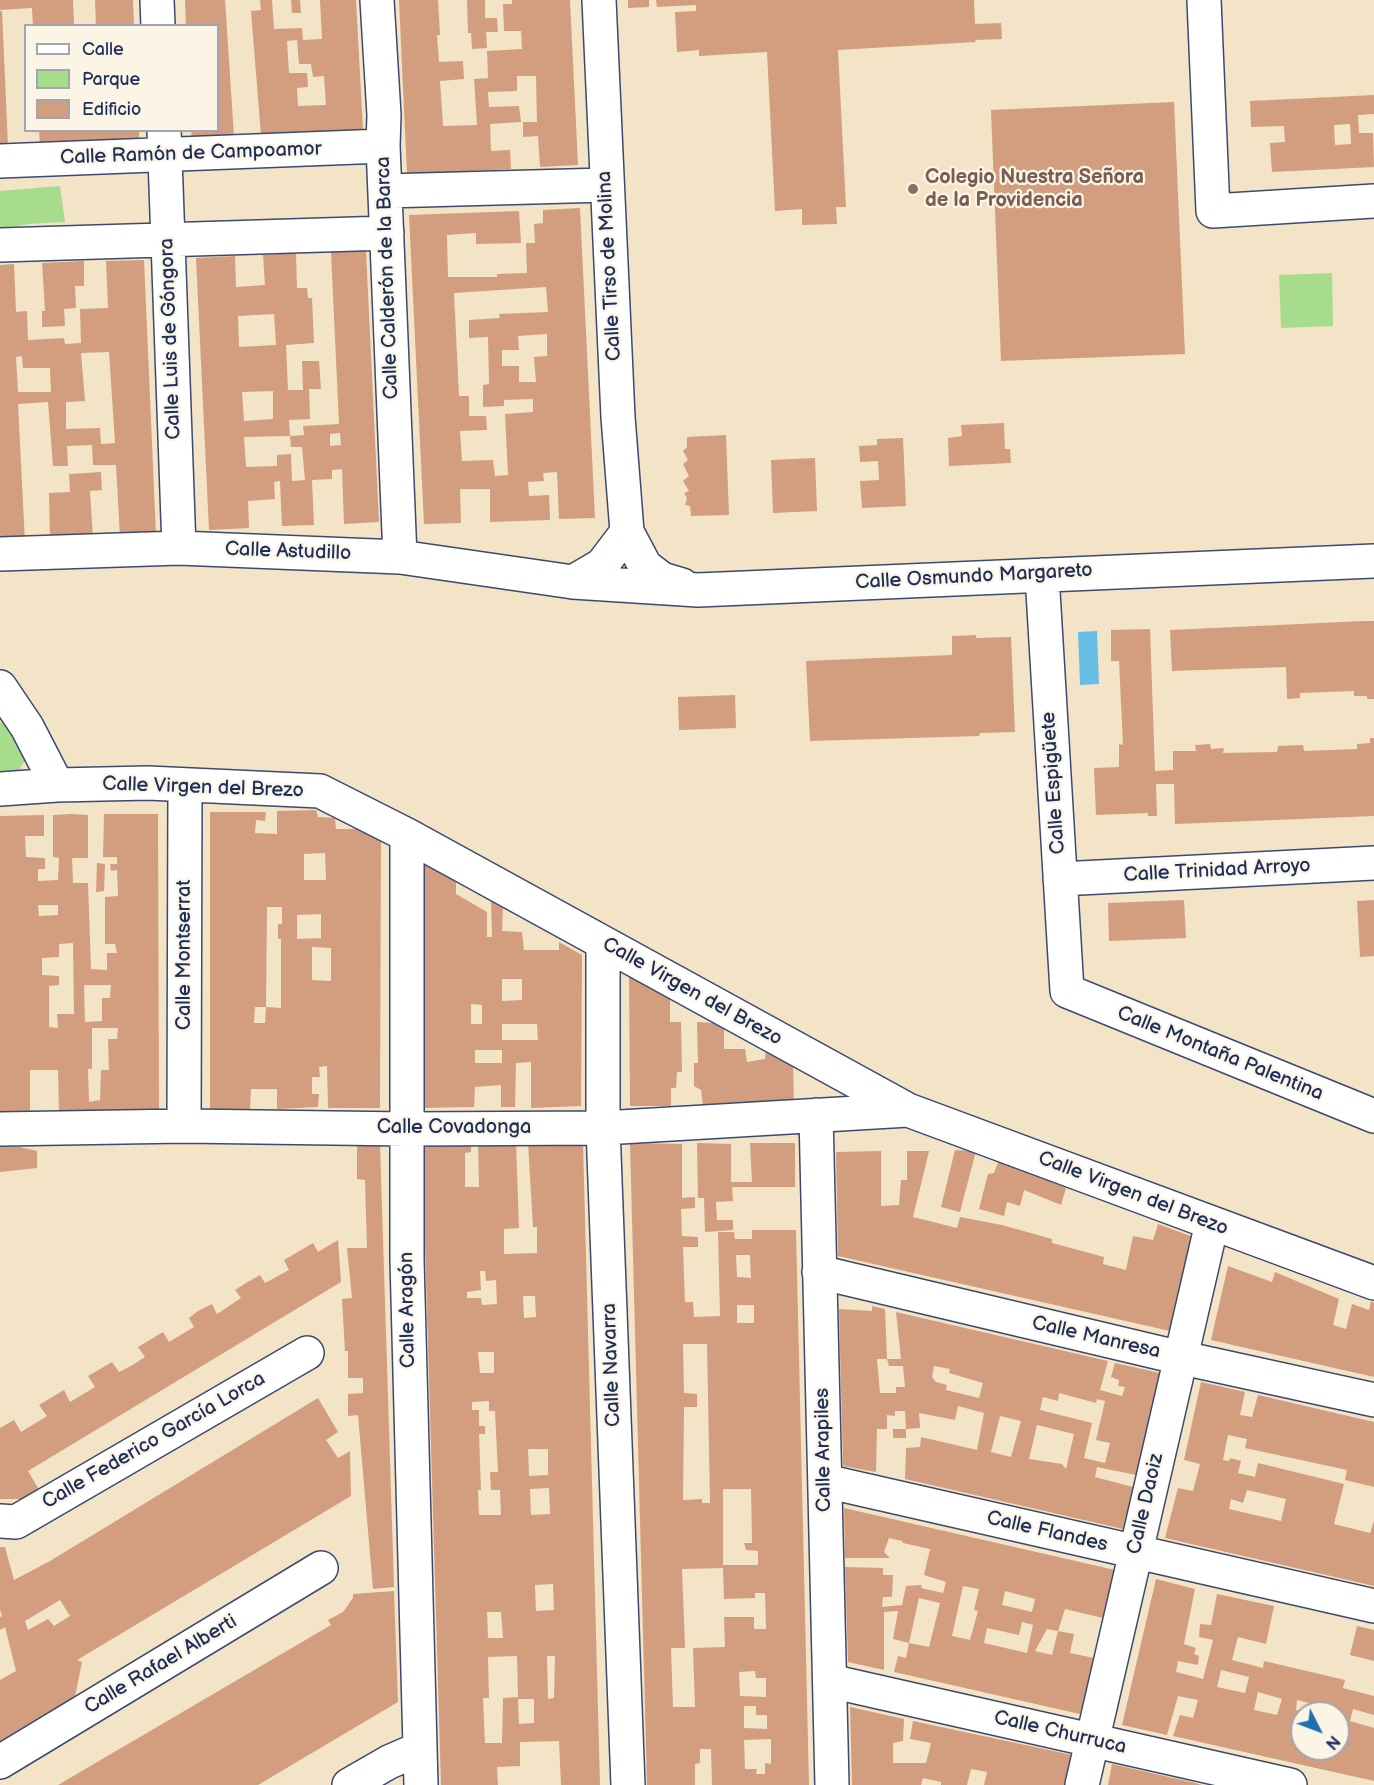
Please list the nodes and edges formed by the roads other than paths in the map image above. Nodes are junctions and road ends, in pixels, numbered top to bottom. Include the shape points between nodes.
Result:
1 (157, 0) edge
2 (377, 0) edge
3 (599, 0) edge
4 (1204, 0) edge
5 (158, 24) edge
6 (164, 143) edge
7 (383, 146) junction
8 (0, 161) edge
9 (606, 185) junction
10 (385, 191) junction
11 (1374, 201) edge
12 (387, 232) junction
13 (167, 239) junction
14 (0, 245) edge
15 (627, 532) junction
16 (178, 548) junction
17 (0, 554) edge
18 (400, 556) junction
19 (1374, 561) edge
20 (1042, 575) junction
21 (573, 582) junction
22 (698, 590) junction
23 (0, 687) edge
24 (57, 785) junction
25 (185, 785) junction
26 (0, 789) edge
27 (407, 835) junction
28 (1374, 863) edge
29 (1060, 879) junction
30 (603, 944) junction
31 (1067, 991) joint
32 (908, 1110) junction
33 (816, 1115) junction
34 (1374, 1116) edge
35 (184, 1126) junction
36 (603, 1128) junction
37 (0, 1129) edge
38 (407, 1129) junction
39 (1212, 1223) junction
40 (819, 1272) junction
41 (1374, 1283) edge
42 (307, 1353) dead end
43 (1181, 1358) junction
44 (1374, 1400) edge
45 (825, 1481) junction
46 (0, 1521) edge
47 (1135, 1552) junction
48 (321, 1568) dead end
49 (1374, 1606) edge
50 (830, 1681) junction
51 (1092, 1741) junction
52 (419, 1749) junction
53 (0, 1762) edge
54 (349, 1785) edge
55 (421, 1785) edge
56 (628, 1785) edge
57 (832, 1785) edge
58 (1082, 1785) edge
59 (1290, 1785) edge

1 - 5 street
2 - 7 street, Calle Calderón de la Barca
3 - 9 street, Calle Tirso de Molina
4 - 11 street via 1213,212
6 - 7 street, Calle Ramón de Campoamor
6 - 8 street, Calle Ramón de Campoamor
6 - 13 street, Calle Luis de Góngora
7 - 10 street, Calle Calderón de la Barca
9 - 10 street
9 - 15 street, Calle Tirso de Molina
10 - 12 street, Calle Calderón de la Barca
12 - 13 street
12 - 18 street, Calle Calderón de la Barca
13 - 14 street
13 - 16 street, Calle Luis de Góngora
15 - 21 street via 602,565
15 - 22 street, Calle Tirso de Molina via 645,566 662,579
16 - 17 street, Calle Astudillo
16 - 18 street, Calle Astudillo
18 - 21 street, Calle Astudillo
19 - 20 street, Calle Osmundo Margareto
20 - 22 street, Calle Osmundo Margareto
20 - 29 street, Calle Espigüete
21 - 22 street, Calle Osmundo Margareto
23 - 24 street via 27,727
24 - 25 street, Calle Virgen del Brezo
24 - 26 street, Calle Virgen del Brezo
25 - 27 street, Calle Virgen del Brezo via 320,791
25 - 35 street, Calle Montserrat
27 - 30 street, Calle Virgen del Brezo
27 - 38 street, Calle Aragón
28 - 29 street, Calle Trinidad Arroyo
29 - 31 street, Calle Espigüete
30 - 32 street, Calle Virgen del Brezo
30 - 36 street, Calle Navarra
31 - 34 street, Calle Montaña Palentina
32 - 33 street, Calle Covadonga
32 - 39 street, Calle Virgen del Brezo
33 - 36 street, Calle Covadonga
33 - 40 street, Calle Arapiles
35 - 37 street, Calle Covadonga
35 - 38 street, Calle Covadonga
36 - 38 street, Calle Covadonga
36 - 56 street, Calle Navarra
38 - 52 street, Calle Aragón
39 - 41 street, Calle Virgen del Brezo
39 - 43 street, Calle Daoiz
40 - 43 street, Calle Manresa
40 - 45 street, Calle Arapiles
42 - 46 street, Calle Federico García Lorca via 16,1522
43 - 44 street, Calle Manresa
43 - 47 street, Calle Daoiz
45 - 47 street, Calle Flandes
45 - 50 street, Calle Arapiles
47 - 49 street, Calle Flandes
47 - 51 street, Calle Daoiz
48 - 53 street, Calle Rafael Alberti
50 - 51 street, Calle Churruca
50 - 57 street, Calle Arapiles
51 - 58 street, Calle Daoiz
51 - 59 street, Calle Churruca
52 - 54 street
52 - 55 street, Calle Aragón

